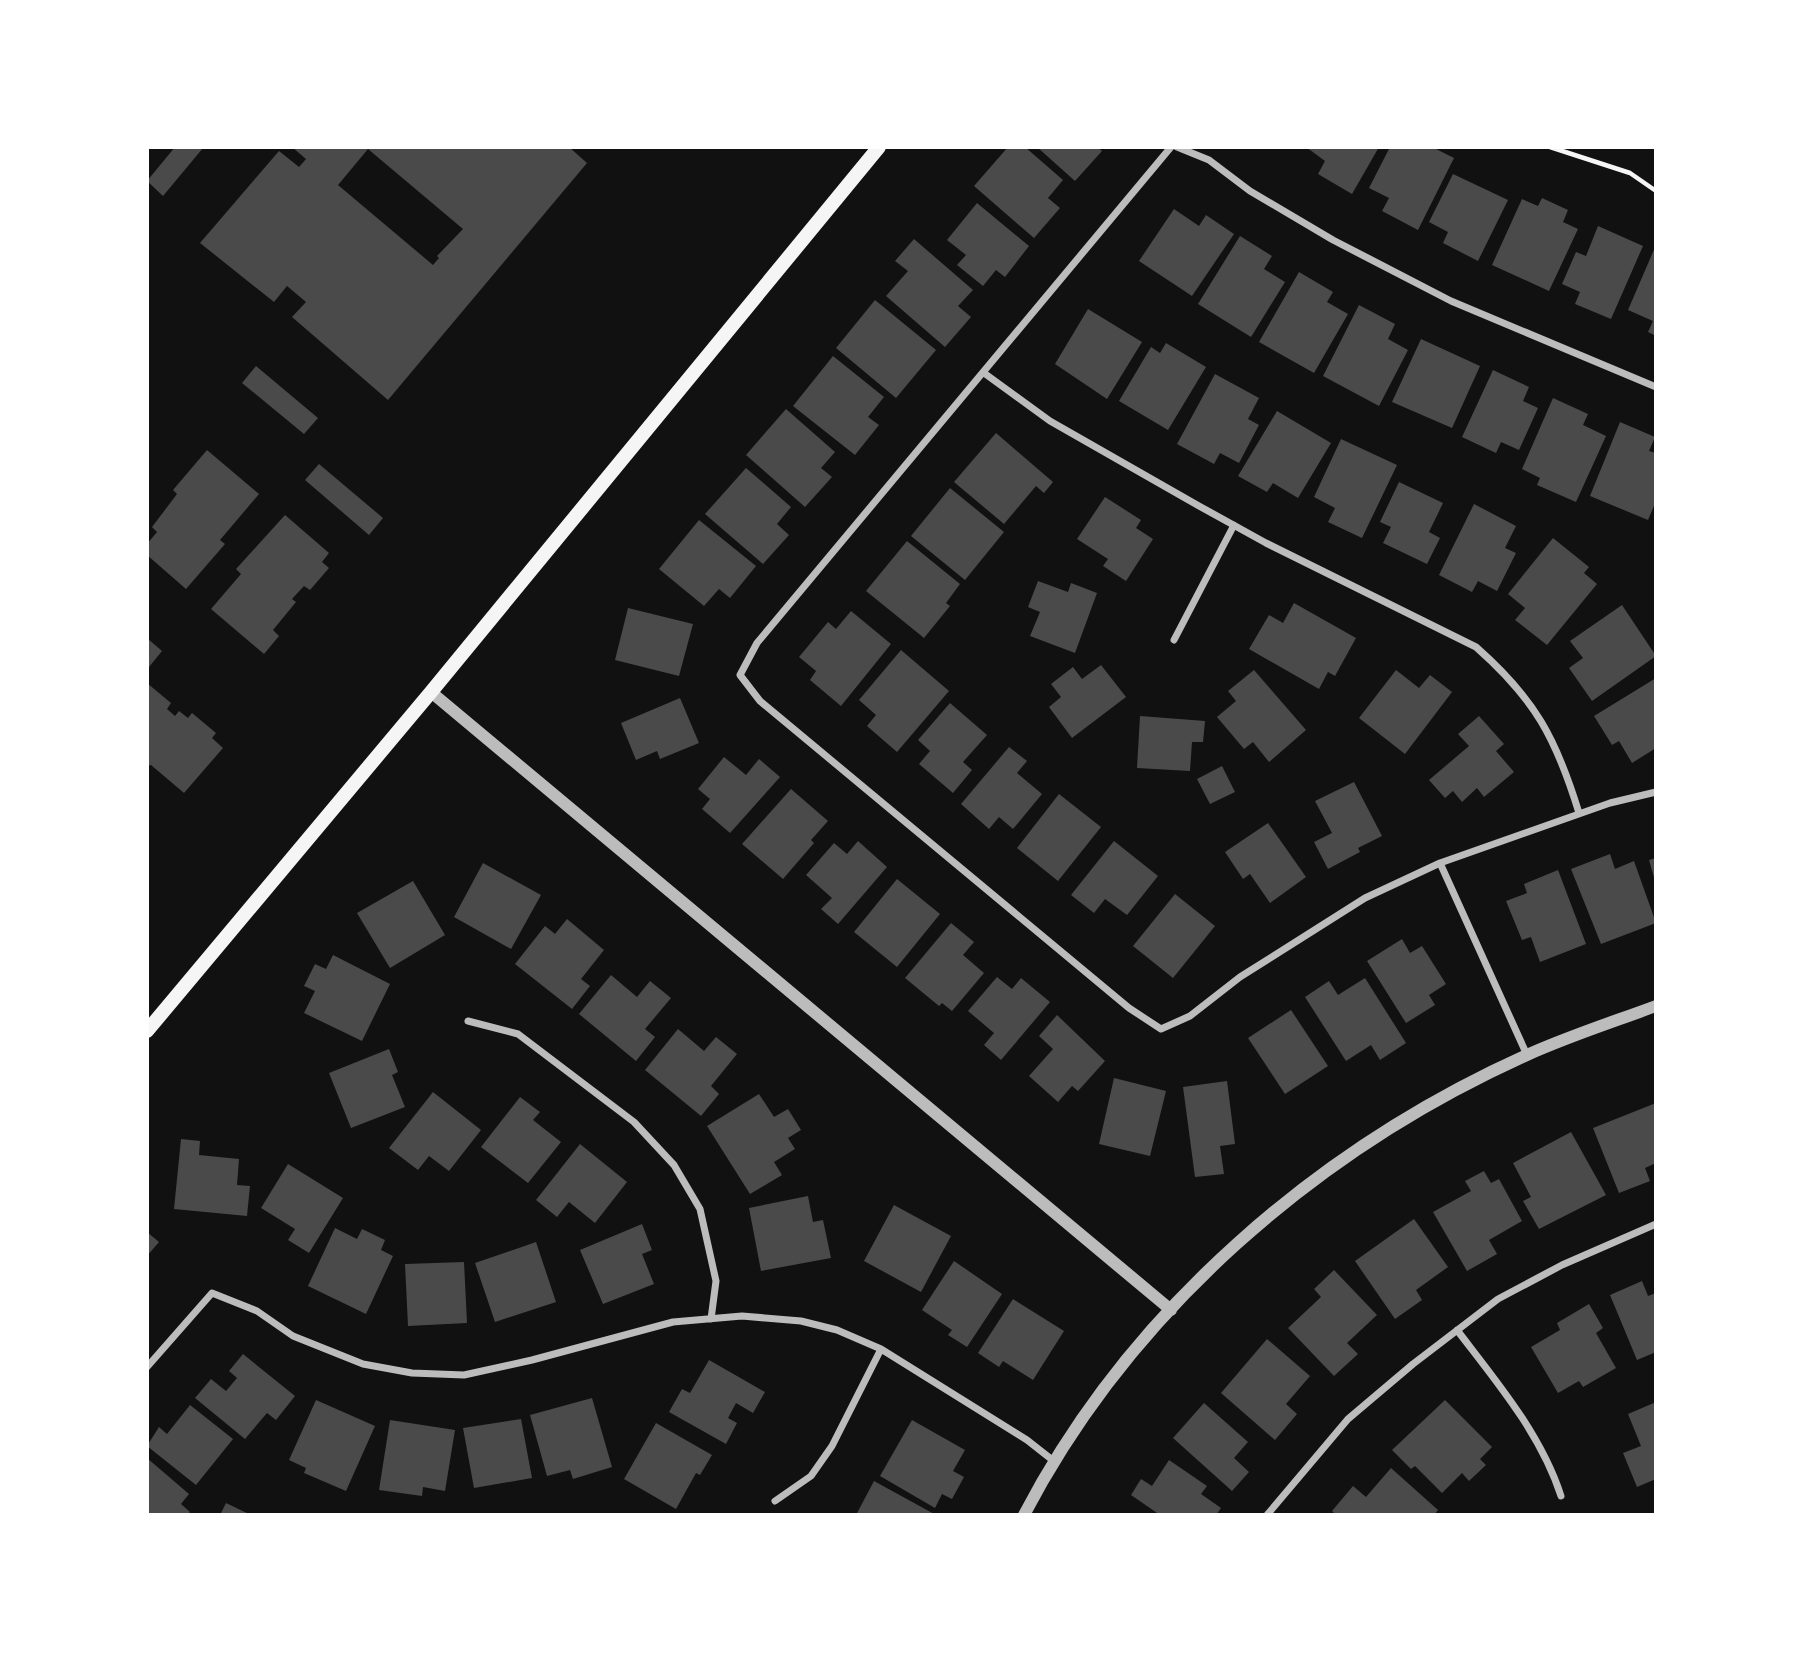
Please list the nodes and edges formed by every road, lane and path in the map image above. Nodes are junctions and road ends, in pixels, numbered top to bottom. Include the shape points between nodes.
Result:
1 (878, 147) edge
2 (1171, 147) edge
3 (1177, 147) edge
4 (1550, 147) edge
5 (1656, 191) edge
6 (984, 373) junction
7 (1656, 387) edge
8 (1234, 525) junction
9 (1174, 640) dead end
10 (431, 692) junction
11 (1656, 793) edge
12 (1579, 813) junction
13 (1440, 863) junction
14 (1656, 1006) edge
15 (468, 1021) dead end
16 (147, 1031) edge
17 (1527, 1055) junction
18 (1656, 1224) edge
19 (1171, 1310) junction
20 (711, 1319) junction
21 (1457, 1330) junction
22 (881, 1349) junction
23 (147, 1367) edge
24 (1055, 1462) junction
25 (1561, 1496) dead end
26 (775, 1502) dead end
27 (1024, 1515) edge
28 (1267, 1515) edge

1 - 10 main road
2 - 6 street
3 - 7 street via 1209,160 1250,191 1333,240 1451,301
4 - 5 path via 1630,173
6 - 8 street via 1050,421
6 - 13 street via 757,643 740,675 760,701 1129,1008 1161,1029 1190,1016 1240,977 1365,898
8 - 9 street
8 - 12 street via 1476,647 1503,671 1549,730
10 - 16 main road
10 - 19 street
11 - 12 street
12 - 13 street
13 - 17 street
14 - 17 street
15 - 20 street via 518,1034 634,1122 674,1165 700,1209 716,1281
17 - 19 street via 1346,1155 1291,1195
18 - 21 street via 1498,1299
19 - 24 street via 1080,1422
20 - 22 street via 742,1316 801,1321
20 - 23 street via 673,1322 464,1375 412,1373 363,1364 293,1336 257,1311 212,1293
21 - 25 street via 1536,1438
21 - 28 street via 1348,1419
22 - 24 street
22 - 26 street via 832,1446 811,1476
24 - 27 street

